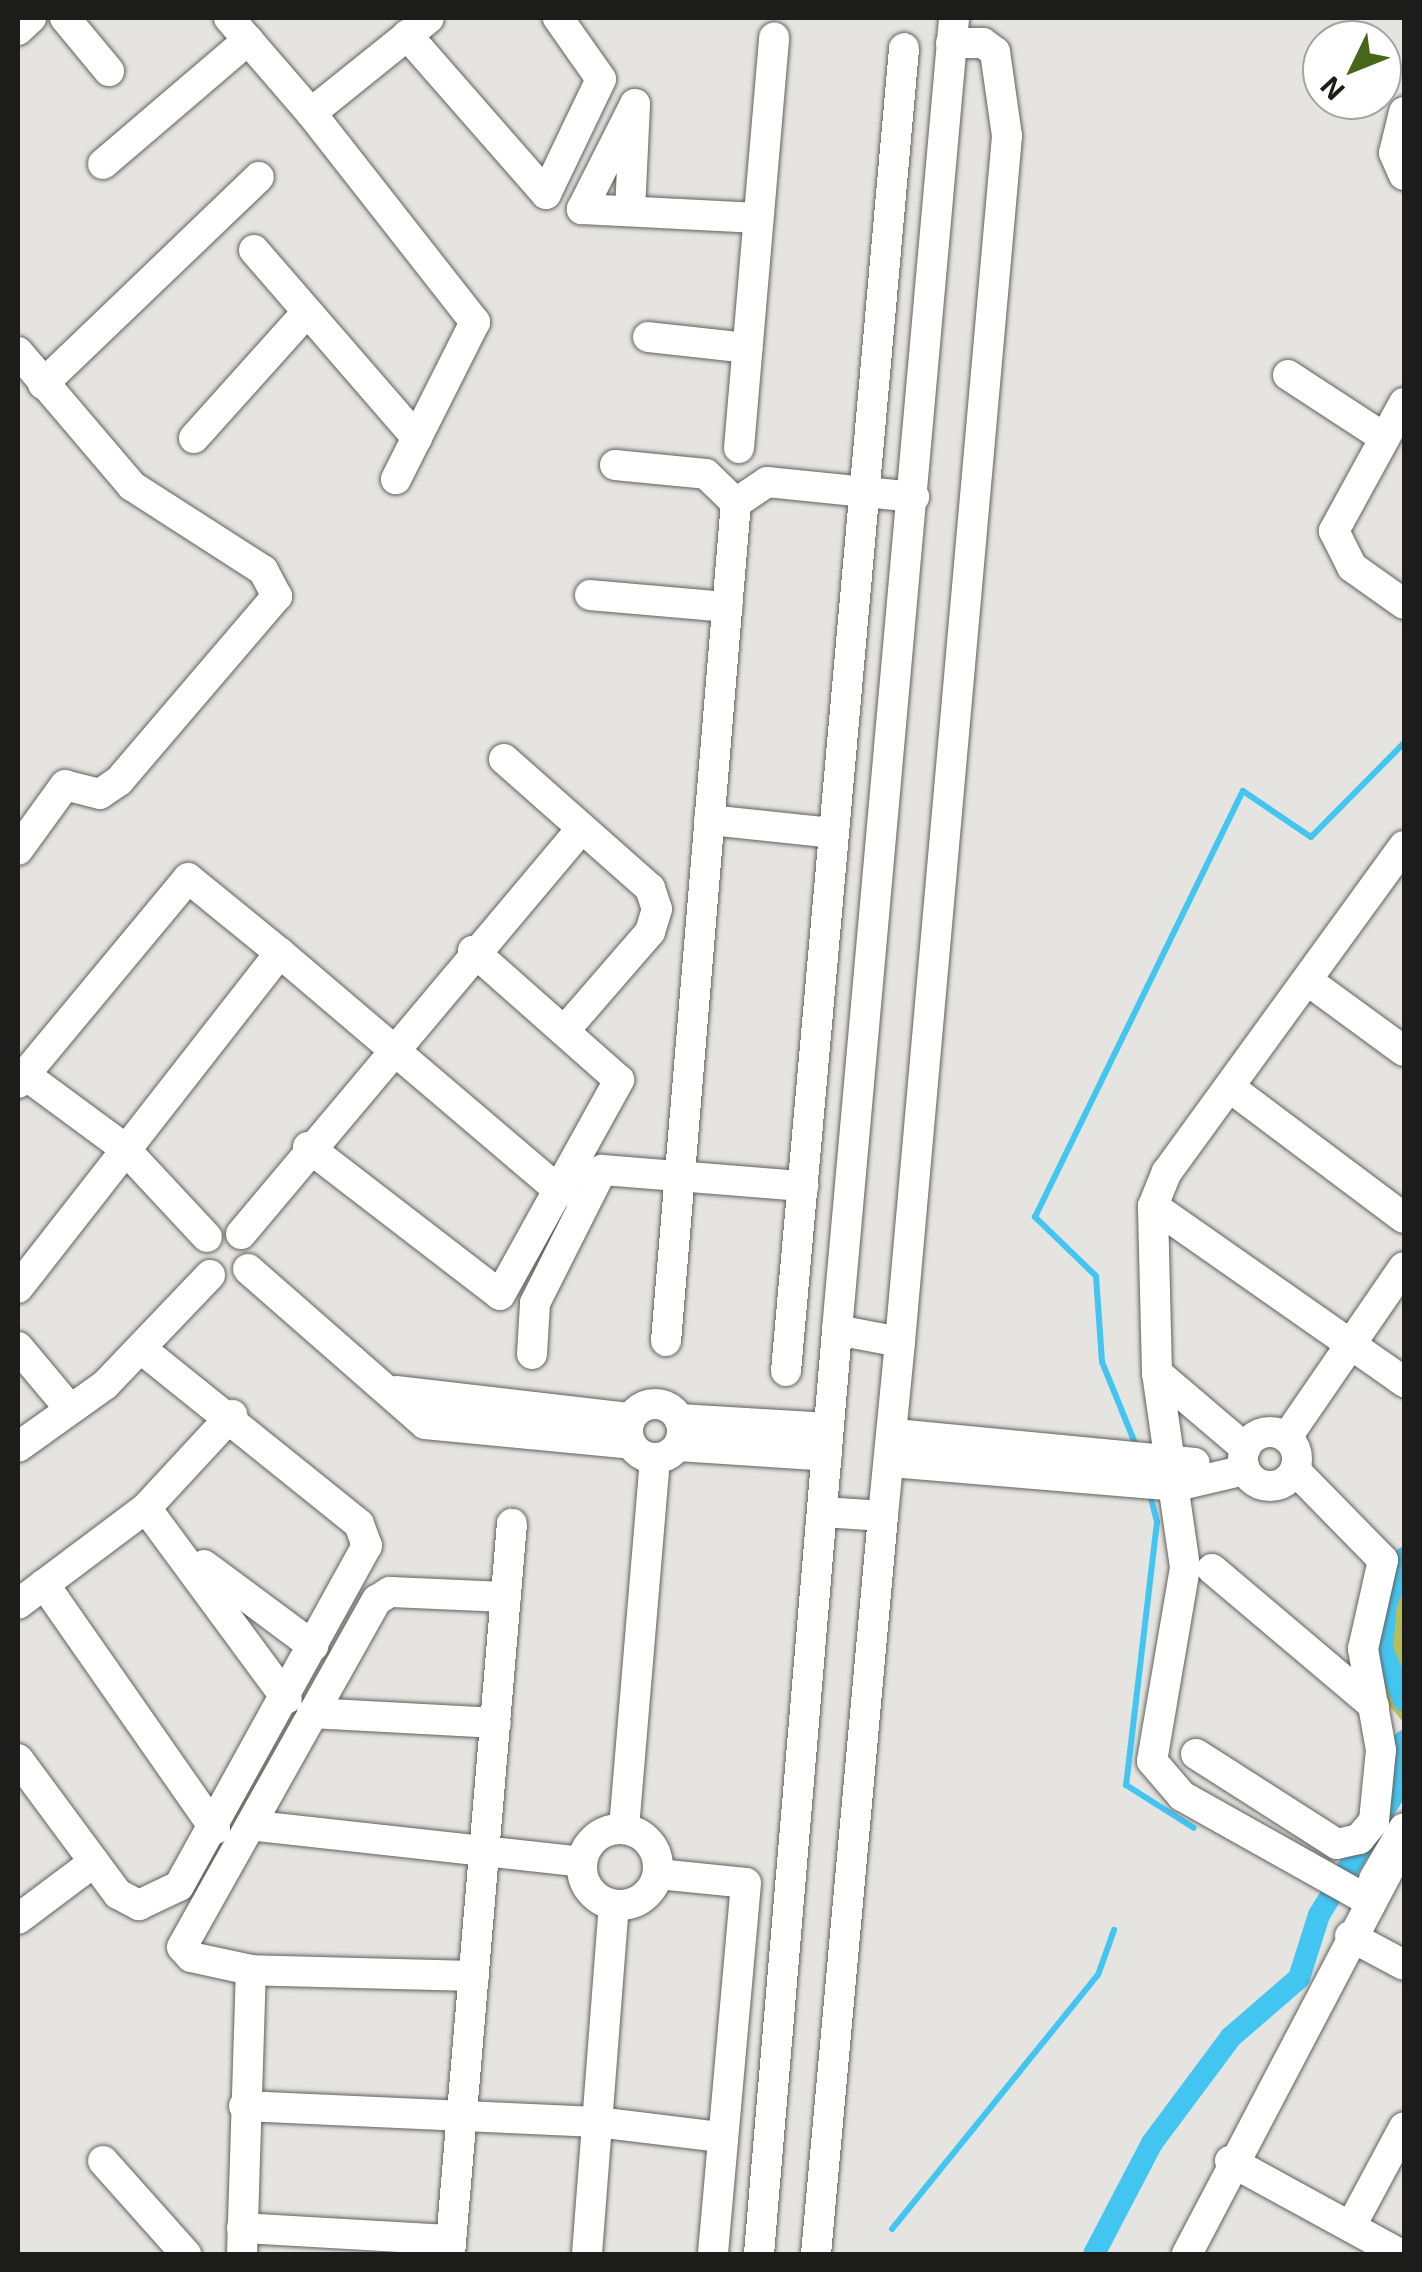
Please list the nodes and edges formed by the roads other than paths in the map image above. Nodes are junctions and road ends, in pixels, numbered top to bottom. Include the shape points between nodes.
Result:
1 (31, 18) edge
2 (65, 18) edge
3 (558, 18) edge
4 (418, 26) edge
5 (238, 29) edge
6 (18, 30) edge
7 (952, 30) edge
8 (774, 37) dead end
9 (904, 48) dead end
10 (109, 71) dead end
11 (1404, 112) edge
12 (311, 113) junction
13 (103, 164) dead end
14 (1404, 175) edge
15 (259, 177) dead end
16 (630, 211) dead end
17 (758, 218) junction
18 (254, 250) dead end
19 (307, 312) junction
20 (648, 337) dead end
21 (747, 348) junction
22 (18, 352) edge
23 (1288, 375) dead end
24 (43, 384) junction
25 (1404, 403) edge
26 (1383, 437) junction
27 (194, 438) dead end
28 (417, 438) junction
29 (739, 448) junction
30 (615, 466) dead end
31 (706, 474) junction
32 (396, 479) dead end
33 (767, 482) junction
34 (865, 492) junction
35 (914, 497) junction
36 (736, 502) junction
37 (590, 595) dead end
38 (1404, 604) edge
39 (728, 607) junction
40 (504, 759) dead end
41 (710, 820) junction
42 (582, 828) junction
43 (833, 833) junction
44 (1404, 846) edge
45 (18, 850) edge
46 (1395, 883) edge
47 (473, 950) junction
48 (280, 953) junction
49 (1311, 983) junction
50 (566, 1030) junction
51 (1404, 1051) edge
52 (392, 1052) junction
53 (20, 1078) edge
54 (1232, 1089) junction
55 (123, 1147) junction
56 (308, 1148) junction
57 (677, 1176) junction
58 (803, 1186) junction
59 (561, 1192) junction
60 (1153, 1206) junction
61 (1404, 1218) edge
62 (240, 1234) junction
63 (206, 1237) junction
64 (1404, 1267) edge
65 (248, 1269) junction
66 (210, 1275) junction
67 (18, 1288) edge
68 (837, 1330) junction
69 (666, 1342) dead end
70 (900, 1342) junction
71 (1348, 1344) junction
72 (18, 1347) edge
73 (141, 1349) junction
74 (532, 1354) dead end
75 (786, 1371) dead end
76 (1157, 1373) junction
77 (1404, 1382) edge
78 (70, 1410) junction
79 (232, 1415) junction
80 (655, 1437) junction
81 (1287, 1437) junction
82 (828, 1442) junction
83 (18, 1446) edge
84 (893, 1448) junction
85 (1244, 1458) junction
86 (1295, 1470) junction
87 (1177, 1475) junction
88 (146, 1508) junction
89 (823, 1512) junction
90 (883, 1516) junction
91 (512, 1524) dead end
92 (185, 1551) junction
93 (1212, 1568) dead end
94 (44, 1584) junction
95 (506, 1597) junction
96 (18, 1604) edge
97 (313, 1646) junction
98 (299, 1706) junction
99 (1374, 1706) junction
100 (496, 1724) junction
101 (1196, 1754) dead end
102 (18, 1761) edge
103 (257, 1826) junction
104 (215, 1828) junction
105 (624, 1828) junction
106 (1404, 1828) edge
107 (486, 1853) junction
108 (94, 1862) junction
109 (582, 1862) junction
110 (1390, 1866) dead end
111 (658, 1874) junction
112 (1364, 1899) junction
113 (614, 1905) junction
114 (18, 1919) edge
115 (1350, 1936) junction
116 (1404, 1965) edge
117 (251, 1970) junction
118 (474, 1976) junction
119 (244, 2106) junction
120 (461, 2117) junction
121 (597, 2122) junction
122 (1404, 2127) edge
123 (722, 2137) junction
124 (103, 2161) dead end
125 (1230, 2161) junction
126 (1351, 2226) junction
127 (242, 2241) edge
128 (451, 2247) edge
129 (186, 2254) edge
130 (587, 2254) edge
131 (713, 2254) edge
132 (759, 2254) edge
133 (816, 2254) edge
134 (1187, 2254) edge
135 (1400, 2254) edge

1 - 6 street
2 - 10 street
3 - 4 street via 601,79 546,194
4 - 12 street
5 - 12 street
5 - 13 street
7 - 35 street
7 - 70 street via 995,52 1007,136
8 - 17 street
9 - 34 street
11 - 14 street via 1394,153
12 - 28 street via 475,322
15 - 24 street
16 - 17 street
17 - 21 street
18 - 19 street
19 - 27 street
19 - 28 street
20 - 21 street
21 - 29 street
22 - 24 street
23 - 26 street
24 - 45 street via 132,486 263,570 277,596 119,781 100,794 66,786
25 - 26 street
26 - 38 street via 1334,531 1352,567
28 - 32 street
29 - 31 street
29 - 33 street
30 - 31 street
31 - 36 street
33 - 34 street
33 - 36 street
34 - 35 street
34 - 43 street
35 - 68 street
36 - 39 street
37 - 39 street
39 - 41 street
40 - 42 street
41 - 43 street
41 - 57 street
42 - 47 street
42 - 50 street via 650,888 657,909 650,932
43 - 58 street
44 - 46 street
46 - 49 street
47 - 50 street
47 - 52 street
48 - 52 street
48 - 53 street via 188,878
48 - 55 street
49 - 51 street
49 - 54 street
50 - 59 street via 618,1080
52 - 56 street
52 - 59 street
53 - 55 street
54 - 60 street via 1167,1172
54 - 61 street
55 - 63 street
55 - 67 street
56 - 59 street via 500,1295
56 - 62 street
57 - 58 street
57 - 69 street
57 - 74 street via 602,1170 536,1303
58 - 75 street
60 - 71 street
60 - 76 street
62 - 63 street via 224,1229
62 - 65 street via 251,1248
63 - 66 street via 200,1261
64 - 71 street
65 - 66 street via 226,1280
65 - 80 street via 396,1391 424,1424
66 - 73 street
68 - 70 street
68 - 82 street
70 - 84 street
71 - 77 street
71 - 81 street
72 - 78 street
73 - 78 street
73 - 79 street
76 - 85 street
76 - 87 street
78 - 83 street
79 - 88 street
79 - 97 street via 368,1536
80 - 82 street
80 - 105 street
81 - 85 street via 1263,1432
81 - 86 street via 1297,1452
82 - 89 street
84 - 87 street
84 - 90 street
85 - 86 street via 1274,1486
85 - 87 street
86 - 99 street via 1383,1560 1363,1648
87 - 112 street via 1185,1567 1152,1761 1182,1796
88 - 92 street
88 - 94 street
89 - 90 street
89 - 132 street
90 - 133 street
91 - 95 street
92 - 97 street
92 - 98 street
93 - 99 street
94 - 96 street
94 - 104 street
95 - 98 street via 383,1595
95 - 100 street
97 - 98 street
98 - 100 street
98 - 103 street
98 - 104 street
99 - 101 street via 1382,1778 1374,1822 1348,1844
100 - 107 street
102 - 108 street
103 - 107 street
103 - 117 street via 182,1947 191,1956
104 - 108 street via 178,1886 139,1905 118,1894
105 - 109 street via 589,1844
105 - 111 street via 644,1836
106 - 112 street
107 - 109 street
107 - 118 street
108 - 114 street
109 - 113 street via 584,1881
110 - 112 street
111 - 113 street via 634,1904
111 - 123 street via 746,1883
112 - 115 street
113 - 121 street
115 - 116 street
115 - 125 street
117 - 118 street
117 - 119 street
118 - 120 street
119 - 120 street
119 - 127 street
120 - 121 street
120 - 128 street
121 - 123 street
121 - 130 street
122 - 126 street
123 - 131 street
124 - 129 street
125 - 126 street
125 - 134 street
126 - 135 street
127 - 128 street

